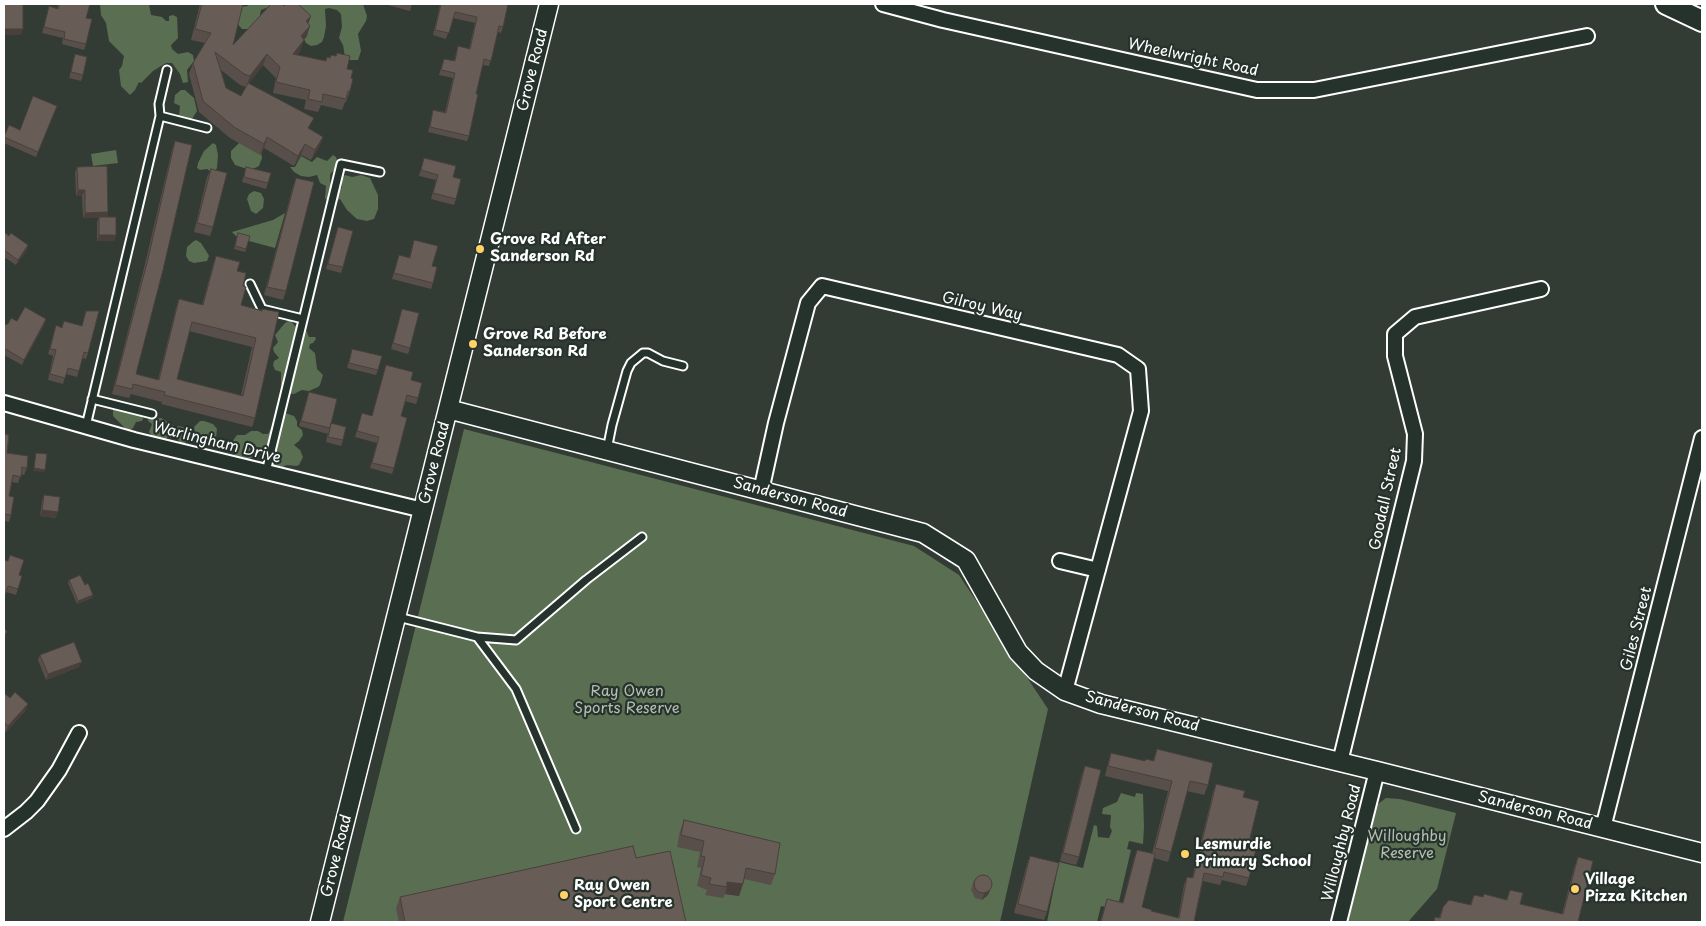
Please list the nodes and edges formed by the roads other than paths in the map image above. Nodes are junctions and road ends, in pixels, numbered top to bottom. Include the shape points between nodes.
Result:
1 (549, 4) edge
2 (884, 4) edge
3 (1666, 4) edge
4 (1702, 22) edge
5 (1587, 36) dead end
6 (167, 70) dead end
7 (160, 116) junction
8 (206, 128) dead end
9 (380, 172) dead end
10 (250, 284) dead end
11 (1541, 289) dead end
12 (303, 319) junction
13 (683, 366) dead end
14 (92, 399) junction
15 (4, 404) edge
16 (448, 409) junction
17 (152, 414) dead end
18 (86, 426) junction
19 (1702, 438) edge
20 (607, 450) junction
21 (266, 472) junction
22 (761, 491) junction
23 (423, 510) junction
24 (642, 537) dead end
25 (1060, 561) dead end
26 (1098, 570) junction
27 (397, 617) junction
28 (477, 637) junction
29 (1065, 690) junction
30 (79, 733) dead end
31 (1340, 762) junction
32 (1377, 771) junction
33 (4, 828) edge
34 (1603, 828) junction
35 (576, 829) dead end
36 (1702, 853) edge
37 (320, 922) edge
38 (1339, 922) edge

1 - 16 street, Grove Road
2 - 5 street, Wheelwright Road via 1257,90 1314,90
3 - 4 main road
6 - 7 lane via 158,104
7 - 8 lane
7 - 14 lane
9 - 12 lane via 341,164
10 - 12 lane via 262,308
11 - 31 street, Goodall Street via 1415,317 1396,334 1395,356 1415,434 1414,460
12 - 21 lane
13 - 20 lane via 662,361 648,353 643,353 631,363
14 - 17 lane
14 - 18 lane
15 - 18 street, Warlingham Drive
16 - 20 street, Sanderson Road
16 - 23 street, Grove Road
18 - 21 street, Warlingham Drive
19 - 34 street, Giles Street
20 - 22 street, Sanderson Road
21 - 23 street, Warlingham Drive
22 - 26 street, Gilroy Way via 808,303 822,286 1118,355 1138,368 1141,411
22 - 29 street, Sanderson Road via 923,533 966,560 1018,652 1036,671
23 - 27 street, Grove Road
24 - 28 lane via 516,640
25 - 26 street
26 - 29 street, Gilroy Way
27 - 28 lane
27 - 37 street, Grove Road
28 - 35 lane via 516,689
29 - 31 street, Sanderson Road via 1101,704
30 - 33 street via 42,795
31 - 32 street, Sanderson Road
32 - 34 street, Sanderson Road
32 - 38 street, Willoughby Road
34 - 36 street, Sanderson Road

